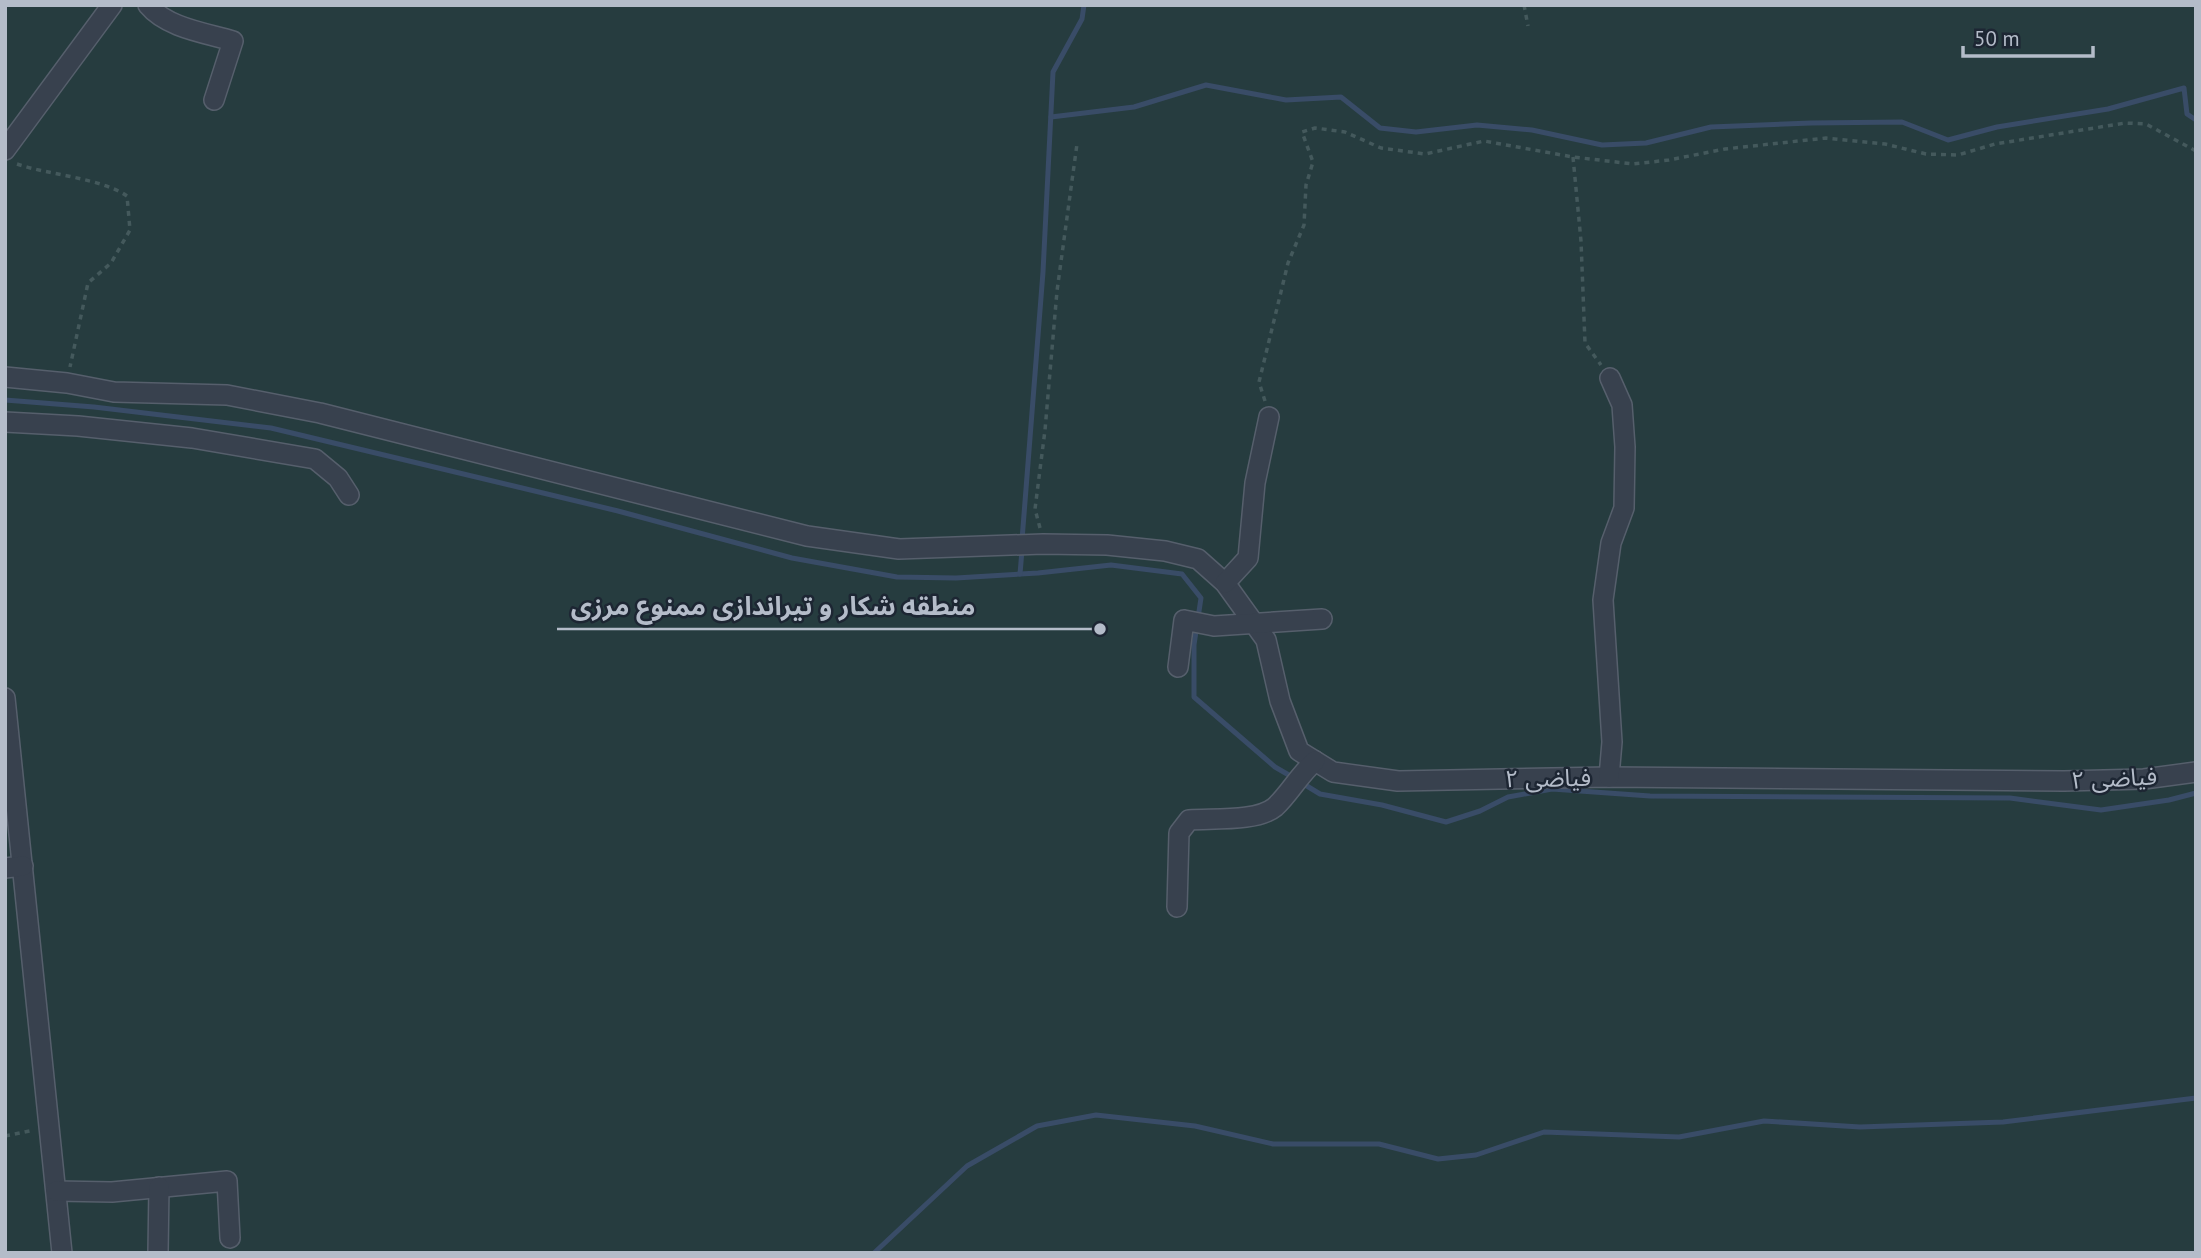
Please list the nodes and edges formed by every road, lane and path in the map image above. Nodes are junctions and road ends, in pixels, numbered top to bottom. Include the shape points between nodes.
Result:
1 (112, 5) edge
2 (148, 5) edge
3 (1524, 5) edge
4 (1528, 26) dead end
5 (214, 100) dead end
6 (1077, 144) dead end
7 (5, 150) edge
8 (2196, 151) edge
9 (1573, 158) junction
10 (5, 160) edge
11 (5, 377) edge
12 (1610, 378) joint
13 (67, 383) junction
14 (1269, 417) joint
15 (5, 422) edge
16 (349, 495) dead end
17 (1036, 544) junction
18 (1225, 583) junction
19 (1322, 619) dead end
20 (1254, 622) junction
21 (1178, 667) dead end
22 (5, 698) edge
23 (1308, 767) junction
24 (2196, 772) edge
25 (1609, 776) junction
26 (14, 867) edge
27 (1178, 907) dead end
28 (49, 1127) junction
29 (5, 1136) edge
30 (159, 1187) junction
31 (56, 1191) junction
32 (230, 1238) dead end
33 (62, 1253) edge
34 (158, 1253) edge

1 - 7 street
2 - 5 street via 180,26 233,41
3 - 4 path
6 - 17 path via 1057,291 1035,509
8 - 9 path via 2146,124 2125,123 1995,144 1958,155 1826,138 1633,164
9 - 12 path via 1585,343
9 - 14 path via 1484,141 1425,154 1381,148 1345,132 1314,128 1302,132 1313,162 1306,185 1304,225 1288,263 1259,382
10 - 13 path via 115,188 127,196 130,230 111,263 88,283
11 - 13 street, فیاضی ۲
12 - 25 street via 1622,405 1625,447 1624,508 1611,543 1603,600 1612,741
13 - 17 street, فیاضی ۲ via 114,392 227,395 320,413 807,536 899,549
14 - 18 street via 1255,484 1248,558
15 - 16 street via 192,438 315,459 338,478
17 - 18 street, فیاضی ۲ via 1165,551 1198,559
18 - 20 street, فیاضی ۲
19 - 20 street
20 - 21 street via 1214,626 1184,620
20 - 23 street, فیاضی ۲ via 1266,640 1280,701
22 - 26 street
23 - 25 street, فیاضی ۲ via 1398,781
23 - 27 street via 1273,808 1255,816 1189,820 1179,833
24 - 25 street, فیاضی ۲ via 2064,781
26 - 28 street
28 - 29 path
28 - 31 street
30 - 31 street
30 - 32 street via 227,1181
30 - 34 street
31 - 33 street

